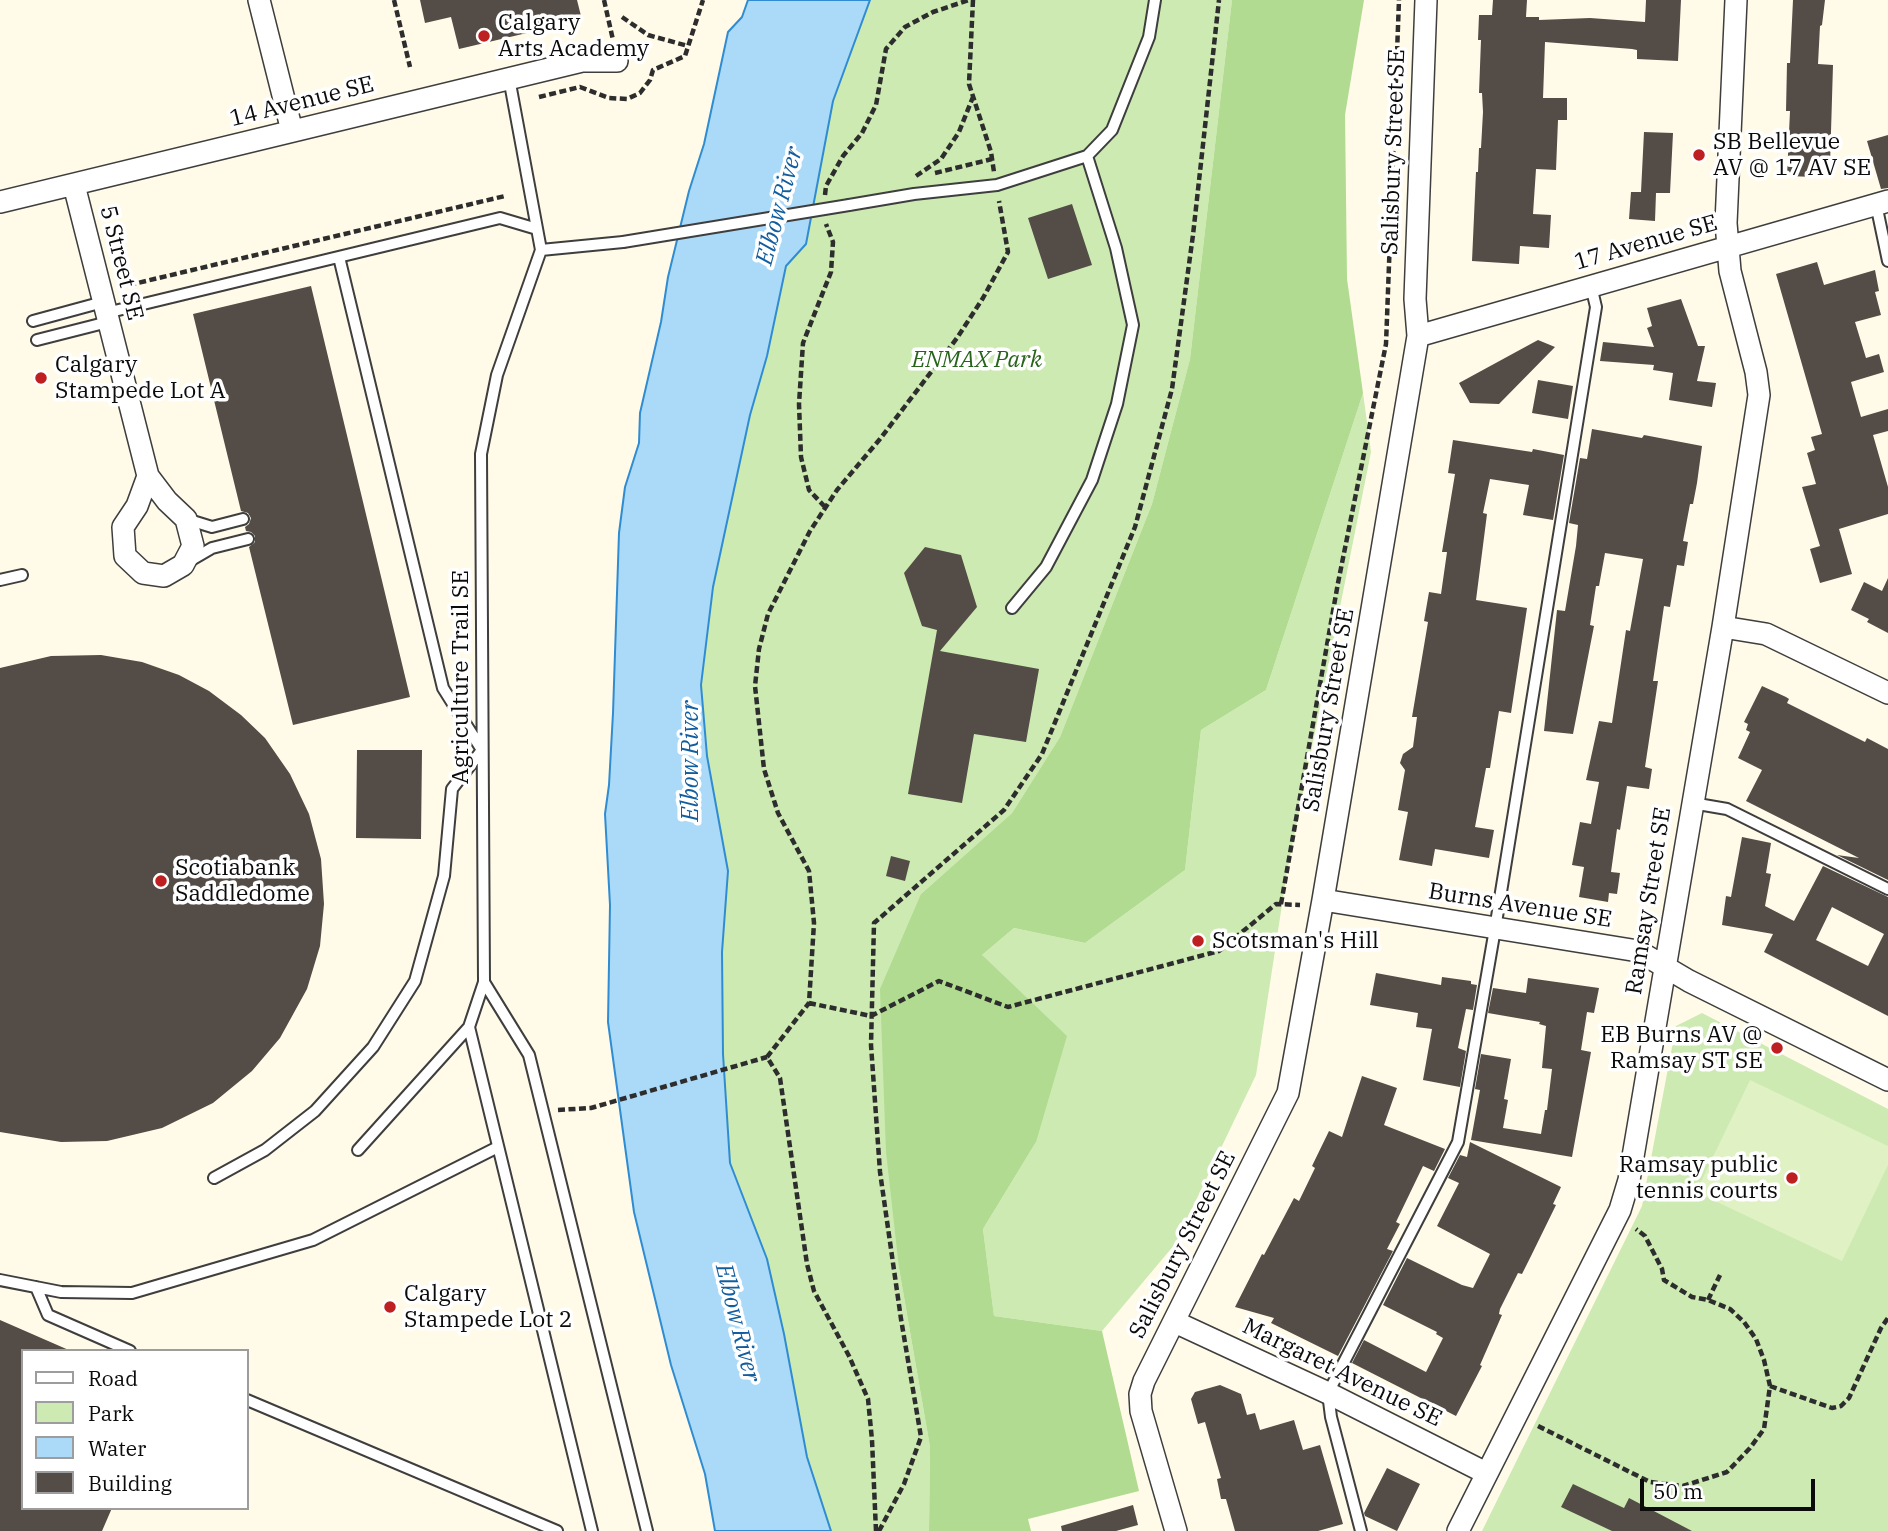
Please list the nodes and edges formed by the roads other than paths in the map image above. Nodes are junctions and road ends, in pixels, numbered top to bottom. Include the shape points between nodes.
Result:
1 (259, 0) edge
2 (1155, 0) edge
3 (1426, 0) edge
4 (1736, 0) edge
5 (617, 61) road end
6 (509, 78) junction
7 (292, 131) junction
8 (1087, 156) junction
9 (74, 185) junction
10 (0, 202) edge
11 (1882, 203) edge
12 (537, 229) junction
13 (1727, 247) junction
14 (541, 250) junction
15 (339, 257) junction
16 (1888, 261) edge
17 (1591, 286) junction
18 (106, 313) junction
19 (33, 321) dead end
20 (1418, 336) junction
21 (37, 340) dead end
22 (148, 476) junction
23 (186, 519) junction
24 (243, 519) dead end
25 (247, 539) dead end
26 (183, 565) junction
27 (22, 575) dead end
28 (0, 580) edge
29 (1012, 608) dead end
30 (1723, 627) junction
31 (1888, 693) edge
32 (481, 750) junction
33 (1692, 803) junction
34 (1888, 889) edge
35 (1324, 900) junction
36 (1495, 929) junction
37 (1665, 967) junction
38 (484, 982) junction
39 (469, 1027) junction
40 (1888, 1080) edge
41 (498, 1147) junction
42 (358, 1150) dead end
43 (214, 1178) dead end
44 (0, 1280) edge
45 (36, 1287) junction
46 (1175, 1322) junction
47 (125, 1349) edge
48 (1328, 1393) junction
49 (248, 1400) edge
50 (1486, 1473) junction
51 (557, 1531) edge
52 (592, 1531) edge
53 (647, 1531) edge
54 (1176, 1531) edge
55 (1361, 1531) edge
56 (1458, 1531) edge

1 - 7 street
2 - 8 lane via 1149,37 1112,130
3 - 20 street, Salisbury Street SE via 1415,299
4 - 13 street, Ramsay Street SE via 1725,205
5 - 6 street, 14 Avenue SE via 582,61
6 - 7 street, 14 Avenue SE
6 - 12 lane
7 - 9 street, 14 Avenue SE
8 - 14 lane, bridge via 997,185 914,194 623,242
8 - 29 lane via 1116,248 1133,326 1117,404 1091,480 1046,567
9 - 10 street, 14 Avenue SE
9 - 18 street, 5 Street SE
11 - 13 street, 17 Avenue SE
11 - 16 lane
12 - 14 lane
12 - 15 lane via 500,218
13 - 17 street, 17 Avenue SE
13 - 30 street, Ramsay Street SE via 1759,396
14 - 32 lane, Agriculture Trail SE via 497,375 481,454
15 - 18 lane
15 - 32 lane via 443,688
17 - 20 street, 17 Avenue SE
17 - 36 lane via 1596,307
18 - 19 lane
18 - 21 lane
18 - 22 street, 5 Street SE
20 - 35 street, Salisbury Street SE
22 - 23 street, 5 Street SE
22 - 26 street via 124,527 125,556 143,573 164,576
23 - 24 lane via 212,527
23 - 26 street via 193,546
25 - 26 lane via 212,548
27 - 28 lane
30 - 31 street via 1766,634
30 - 33 street, Ramsay Street SE
32 - 38 lane, Agriculture Trail SE
32 - 43 lane via 452,789 444,876 415,981 373,1047 315,1111 265,1150
33 - 34 lane via 1727,809
33 - 37 street, Ramsay Street SE
35 - 36 street, Burns Avenue SE
35 - 46 street, Salisbury Street SE via 1288,1093
36 - 37 street, Burns Avenue SE via 1638,951
36 - 48 lane via 1458,1142
37 - 40 street, Burns Avenue SE
37 - 50 street, Ramsay Street SE via 1626,1196
38 - 39 lane, Agriculture Trail SE
38 - 53 lane via 529,1055
39 - 41 lane
39 - 42 lane, Agriculture Trail SE
41 - 45 lane via 362,1217 284,1249 132,1293
41 - 52 lane
44 - 45 lane
45 - 47 lane via 48,1315
46 - 48 street, Margaret Avenue SE
46 - 54 street, Salisbury Street SE via 1140,1394
48 - 50 street, Margaret Avenue SE
48 - 55 lane
49 - 51 lane
50 - 56 street, Ramsay Street SE

